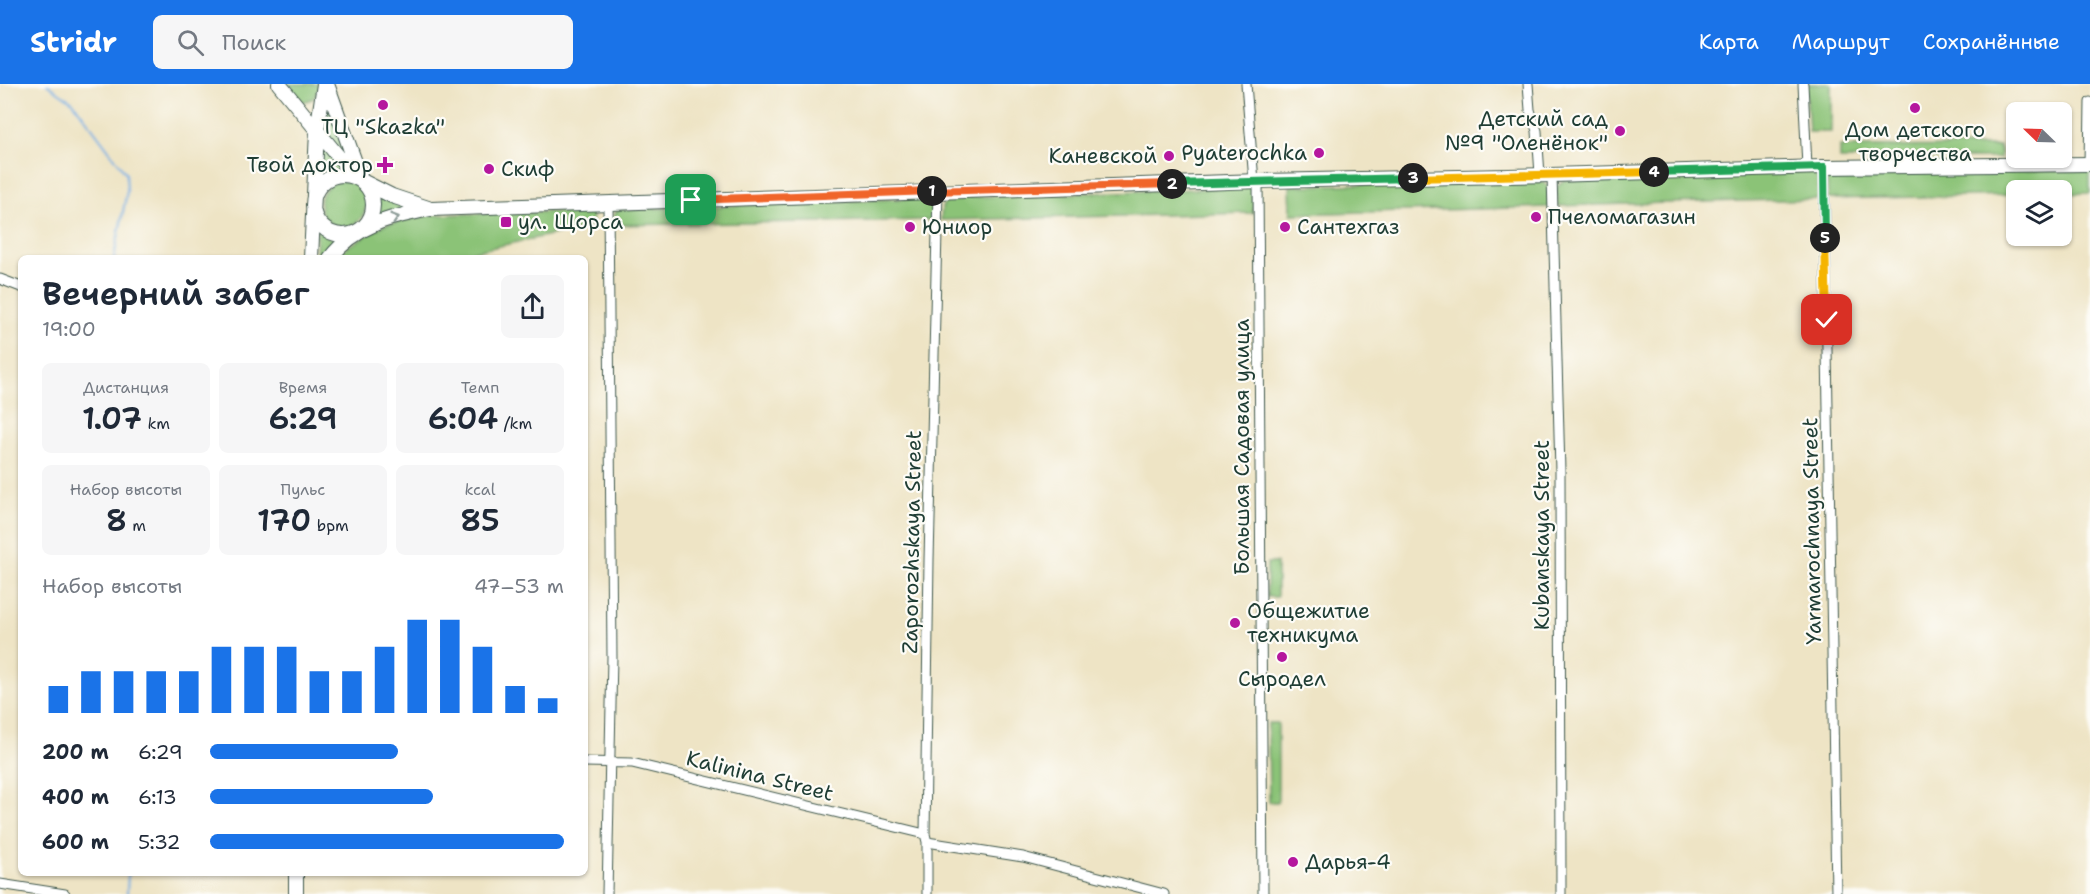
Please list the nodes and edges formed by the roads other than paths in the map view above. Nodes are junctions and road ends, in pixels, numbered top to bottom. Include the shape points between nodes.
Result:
1 (279, 84) edge
2 (325, 84) edge
3 (1246, 84) edge
4 (1528, 84) edge
5 (1803, 84) edge
6 (2090, 102) edge
7 (317, 131) junction
8 (2089, 164) edge
9 (1807, 167) junction
10 (1824, 167) junction
11 (1546, 175) junction
12 (362, 181) junction
13 (1256, 181) junction
14 (938, 191) junction
15 (608, 203) junction
16 (313, 204) junction
17 (431, 209) junction
18 (359, 230) junction
19 (311, 255) edge
20 (333, 255) edge
21 (0, 279) edge
22 (18, 286) edge
23 (588, 762) edge
24 (609, 762) junction
25 (926, 838) junction
26 (296, 876) edge
27 (0, 884) edge
28 (65, 894) edge
29 (296, 894) edge
30 (607, 894) edge
31 (927, 894) edge
32 (1164, 894) edge
33 (1263, 894) edge
34 (1561, 894) edge
35 (1836, 894) edge

1 - 7 main road
2 - 7 main road
2 - 12 main road
3 - 13 street, Большая Садовая улица
4 - 11 street, Kubanskaya Street via 1531,116
5 - 9 street
6 - 8 street
7 - 12 main road
7 - 16 main road
8 - 10 main road
9 - 10 main road
9 - 11 main road
10 - 35 street, Yarmarochnaya Street
11 - 13 main road
11 - 34 street, Kubanskaya Street via 1560,471
12 - 16 main road via 343,174 328,178 317,189
12 - 17 main road
12 - 18 main road via 373,204 368,221
13 - 14 main road
13 - 33 street, Большая Садовая улица
14 - 15 main road
14 - 25 street, Zaporozhskaya Street
15 - 17 main road
15 - 24 street via 612,657
16 - 18 main road via 318,221 328,231 341,235
16 - 19 main road
18 -> 17 main road
18 - 20 main road
21 - 22 street
23 - 24 street, Kalinina Street
24 - 25 street, Kalinina Street via 632,763
24 - 30 street
25 - 31 street, Zaporozhskaya Street
25 - 32 street, Kalinina Street via 1023,856
26 - 29 main road
27 - 28 street

